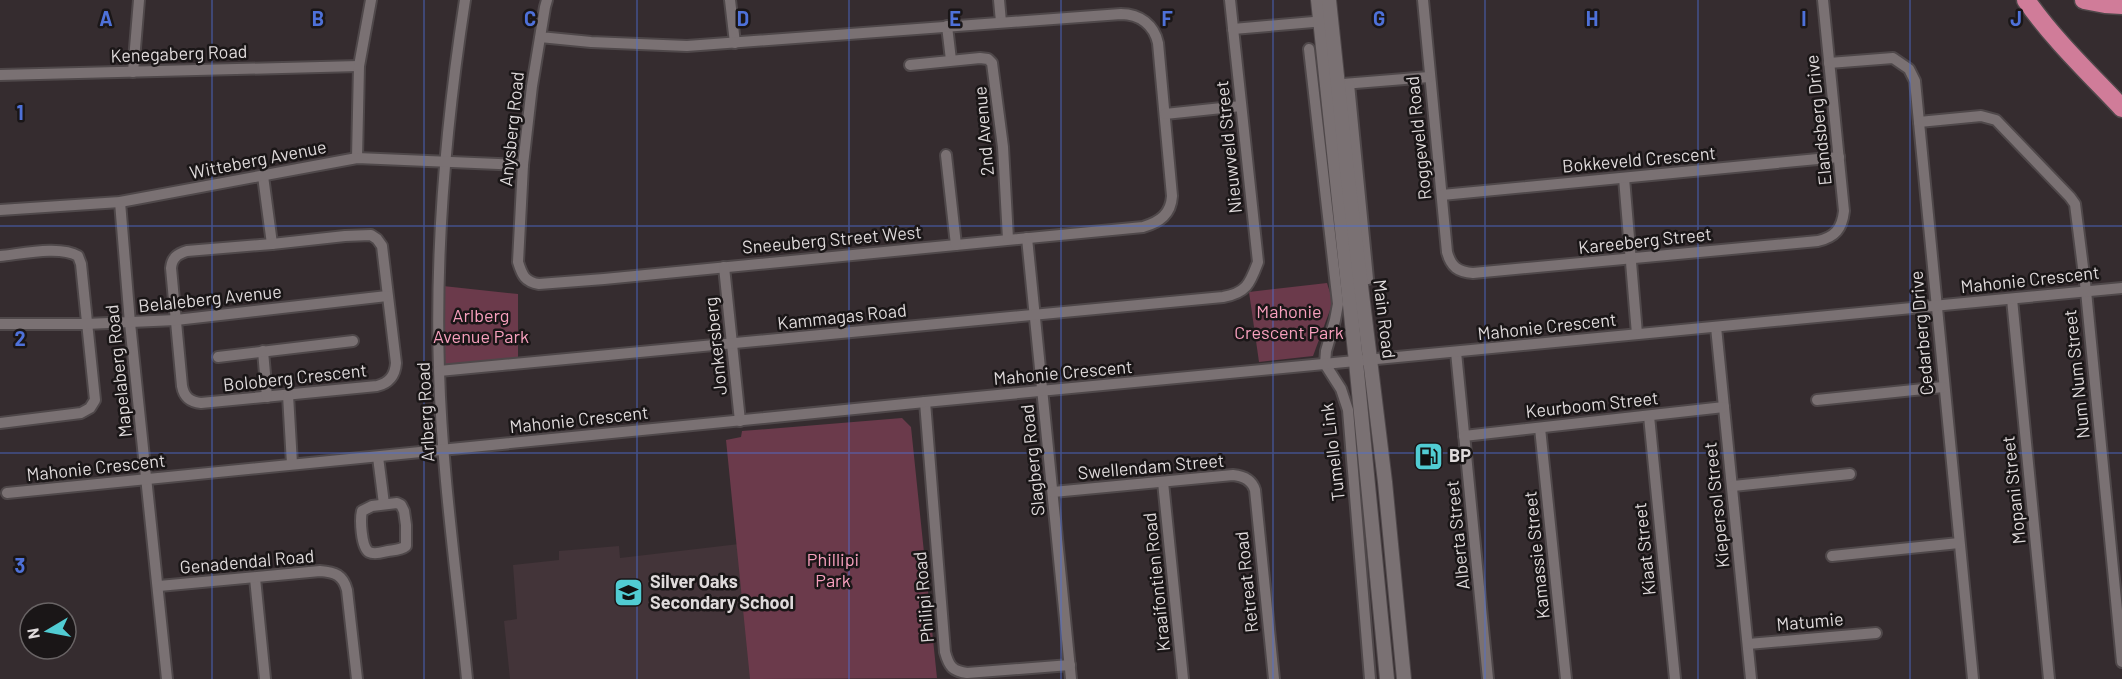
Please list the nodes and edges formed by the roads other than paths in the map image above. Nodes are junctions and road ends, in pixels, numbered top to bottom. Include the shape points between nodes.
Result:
1 (139, 0) edge
2 (371, 0) edge
3 (465, 0) edge
4 (547, 0) edge
5 (730, 0) edge
6 (999, 0) edge
7 (1230, 0) edge
8 (1318, 0) edge
9 (1329, 0) edge
10 (1423, 0) edge
11 (1823, 0) edge
12 (2026, 0) edge
13 (2084, 0) edge
14 (2122, 4) edge
15 (1325, 21) junction
16 (1001, 22) junction
17 (946, 26) junction
18 (1233, 29) junction
19 (540, 37) junction
20 (735, 43) junction
21 (1309, 49) dead end
22 (951, 60) junction
23 (1829, 63) junction
24 (910, 65) dead end
25 (359, 66) junction
26 (133, 72) junction
27 (0, 75) edge
28 (1429, 77) junction
29 (1338, 85) junction
30 (1241, 106) junction
31 (2122, 108) edge
32 (1165, 114) junction
33 (1919, 122) junction
34 (946, 155) dead end
35 (1839, 157) junction
36 (357, 158) junction
37 (445, 160) junction
38 (523, 165) junction
39 (263, 176) junction
40 (1624, 178) junction
41 (1442, 195) junction
42 (120, 202) junction
43 (0, 210) edge
44 (1836, 234) joint
45 (1027, 238) junction
46 (1008, 239) junction
47 (272, 244) junction
48 (956, 245) junction
49 (0, 256) edge
50 (1631, 259) junction
51 (519, 262) joint
52 (724, 267) junction
53 (1457, 270) joint
54 (1368, 279) dead end
55 (1246, 288) joint
56 (2122, 288) edge
57 (2085, 291) junction
58 (387, 297) junction
59 (2012, 298) junction
60 (1936, 306) junction
61 (1035, 315) junction
62 (176, 320) junction
63 (130, 323) junction
64 (0, 324) edge
65 (86, 324) junction
66 (1716, 327) junction
67 (1637, 334) junction
68 (353, 341) dead end
69 (733, 344) junction
70 (263, 351) junction
71 (1456, 352) junction
72 (218, 357) dead end
73 (1371, 360) junction
74 (1356, 362) junction
75 (1325, 364) junction
76 (439, 371) junction
77 (1943, 387) junction
78 (1043, 392) junction
79 (288, 394) junction
80 (267, 397) junction
81 (1816, 400) dead end
82 (925, 402) junction
83 (1724, 407) junction
84 (1649, 416) junction
85 (740, 421) junction
86 (0, 423) edge
87 (1540, 428) junction
88 (1464, 436) junction
89 (444, 450) junction
90 (378, 457) junction
91 (292, 464) junction
92 (1850, 474) dead end
93 (147, 479) junction
94 (1163, 482) junction
95 (1251, 483) joint
96 (1733, 486) junction
97 (1053, 492) junction
98 (7, 493) dead end
99 (384, 504) junction
100 (1959, 543) junction
101 (1832, 556) dead end
102 (2118, 577) edge
103 (255, 578) junction
104 (159, 586) junction
105 (1876, 633) dead end
106 (1748, 644) junction
107 (2122, 662) edge
108 (1070, 665) junction
109 (167, 679) edge
110 (265, 679) edge
111 (357, 679) edge
112 (467, 679) edge
113 (1071, 679) edge
114 (1183, 679) edge
115 (1274, 679) edge
116 (1370, 679) edge
117 (1386, 679) edge
118 (1404, 679) edge
119 (1488, 679) edge
120 (1566, 679) edge
121 (1675, 679) edge
122 (1751, 679) edge
123 (1973, 679) edge
124 (2049, 679) edge

1 - 26 street
2 - 25 street
3 - 37 street, Arlberg Road
4 - 19 street, Anysberg Road
5 - 20 street
6 - 16 street
7 - 18 street, Nieuwveld Street
8 - 15 main road, Main Road
9 - 15 main road, Main Road
10 - 28 street, Roggeveld Road
11 - 23 street, Elandsberg Drive
12 - 31 highway
13 - 14 highway
15 - 18 street
15 - 29 main road, Main Road
16 - 17 street
16 - 32 street via 1128,14 1144,21 1156,36
17 - 20 street
17 - 22 street
18 - 30 street, Nieuwveld Street
19 - 20 street via 677,46
19 - 38 street, Anysberg Road
21 - 75 street via 1338,304
22 - 24 street, 2nd Avenue
22 - 46 street, 2nd Avenue via 986,59 994,66
23 - 33 street, Cedarberg Drive via 1886,57 1899,60 1914,81
23 - 35 street, Elandsberg Drive
25 - 26 street, Kenegaberg Road
25 - 36 street
26 - 27 street, Kenegaberg Road
28 - 29 street
28 - 41 street, Roggeveld Road
29 - 54 street
29 - 73 main road, Main Road
29 - 74 main road, Main Road
30 - 32 street
30 - 55 street, Nieuwveld Street via 1258,262
32 - 45 street, Sneeuberg Street West via 1172,196 1161,220 1143,227
33 - 57 street, Num Num Street via 1981,116 2001,124 2073,201 2078,213
33 - 60 street, Cedarberg Drive
34 - 48 street
35 - 40 street, Bokkeveld Crescent
35 - 44 street, Elandsberg Drive via 1844,212
36 - 37 street, Witteberg Avenue
36 - 39 street, Witteberg Avenue
37 - 38 street, Witteberg Avenue
37 - 76 street, Arlberg Road via 438,257
38 - 51 street, Anysberg Road
39 - 42 street, Witteberg Avenue
39 - 47 street
40 - 41 street, Bokkeveld Crescent
40 - 50 street
41 - 53 street, Roggeveld Road via 1447,252
42 - 43 street, Witteberg Avenue
42 - 63 street, Mapelaberg Road
44 - 50 street, Kareeberg Street via 1818,241
45 - 46 street, Sneeuberg Street West
45 - 61 street, Slagberg Road
46 - 48 street, Sneeuberg Street West
47 - 58 street, Boloberg Crescent via 371,235 382,246
47 - 62 street, Boloberg Crescent via 177,255 171,268
48 - 52 street, Sneeuberg Street West
49 - 65 street via 56,251 78,256
50 - 53 street, Kareeberg Street via 1482,273
50 - 67 street
51 - 52 street, Sneeuberg Street West via 526,280 539,284
52 - 69 street, Jonkersberg
55 - 61 street, Kammagas Road via 1223,297
56 - 57 street, Mahonie Crescent
57 - 59 street, Mahonie Crescent
57 - 102 street, Num Num Street
58 - 62 street, Belaleberg Avenue
58 - 79 street, Boloberg Crescent via 396,363 388,382
59 - 60 street, Mahonie Crescent
59 - 124 street, Mopani Street
60 - 66 street, Mahonie Crescent
60 - 77 street, Cedarberg Drive
61 - 69 street, Kammagas Road
61 - 78 street, Slagberg Road
62 - 63 street, Belaleberg Avenue
62 - 80 street, Boloberg Crescent via 182,386 190,400 201,403
63 - 65 street, Belaleberg Avenue
63 - 93 street, Mapelaberg Road
64 - 65 street, Belaleberg Avenue
65 - 86 street via 93,404 84,412 69,416
66 - 67 street, Mahonie Crescent
66 - 83 street, Kiepersol Street
67 - 71 street, Mahonie Crescent
68 - 70 street
69 - 76 street, Kammagas Road
69 - 85 street, Jonkersberg
70 - 72 street
70 - 80 street
71 - 73 street, Mahonie Crescent
71 - 88 street, Alberta Street
73 - 74 street, Mahonie Crescent
73 - 118 main road, Main Road
74 - 75 street, Mahonie Crescent
74 - 117 main road, Main Road
75 - 78 street, Mahonie Crescent
75 - 116 street, Tumello Link via 1341,388 1348,410
76 - 89 street, Arlberg Road
77 - 81 street
77 - 100 street, Cedarberg Drive
78 - 82 street, Mahonie Crescent
78 - 97 street, Slagberg Road
79 - 80 street, Boloberg Crescent
79 - 91 street
82 - 85 street, Mahonie Crescent
82 - 108 street, Philipi Road via 945,652 951,668 967,673
83 - 84 street, Keurboom Street
83 - 96 street, Kiepersol Street
84 - 87 street, Keurboom Street
84 - 121 street, Kiaat Street
85 - 89 street, Mahonie Crescent
87 - 88 street, Keurboom Street
87 - 120 street, Kamassie Street
88 - 119 street, Alberta Street
89 - 90 street, Mahonie Crescent
89 - 112 street, Arlberg Road
90 - 91 street, Mahonie Crescent
90 - 99 street
91 - 93 street, Mahonie Crescent
92 - 96 street
93 - 98 street, Mahonie Crescent
93 - 104 street, Mapelaberg Road
94 - 95 street, Swellendam Street via 1233,475
94 - 97 street, Swellendam Street
94 - 114 street, Kraaifontien Road
95 - 115 street, Retreat Road via 1255,490
96 - 106 street, Kiepersol Street
97 - 108 street, Slagberg Road
99 - 99 street via 361,512 365,548 373,553 404,549 407,544 402,506
100 - 101 street
100 - 123 street, Cedarberg Drive
102 - 107 street, Num Num Street
103 - 104 street, Genadendal Road
103 - 110 street
103 - 111 street, Genadendal Road via 320,571 341,577 349,600
104 - 109 street, Mapelaberg Road
105 - 106 street, Matumie
106 - 122 street, Kiepersol Street
108 - 113 street, Slagberg Road

